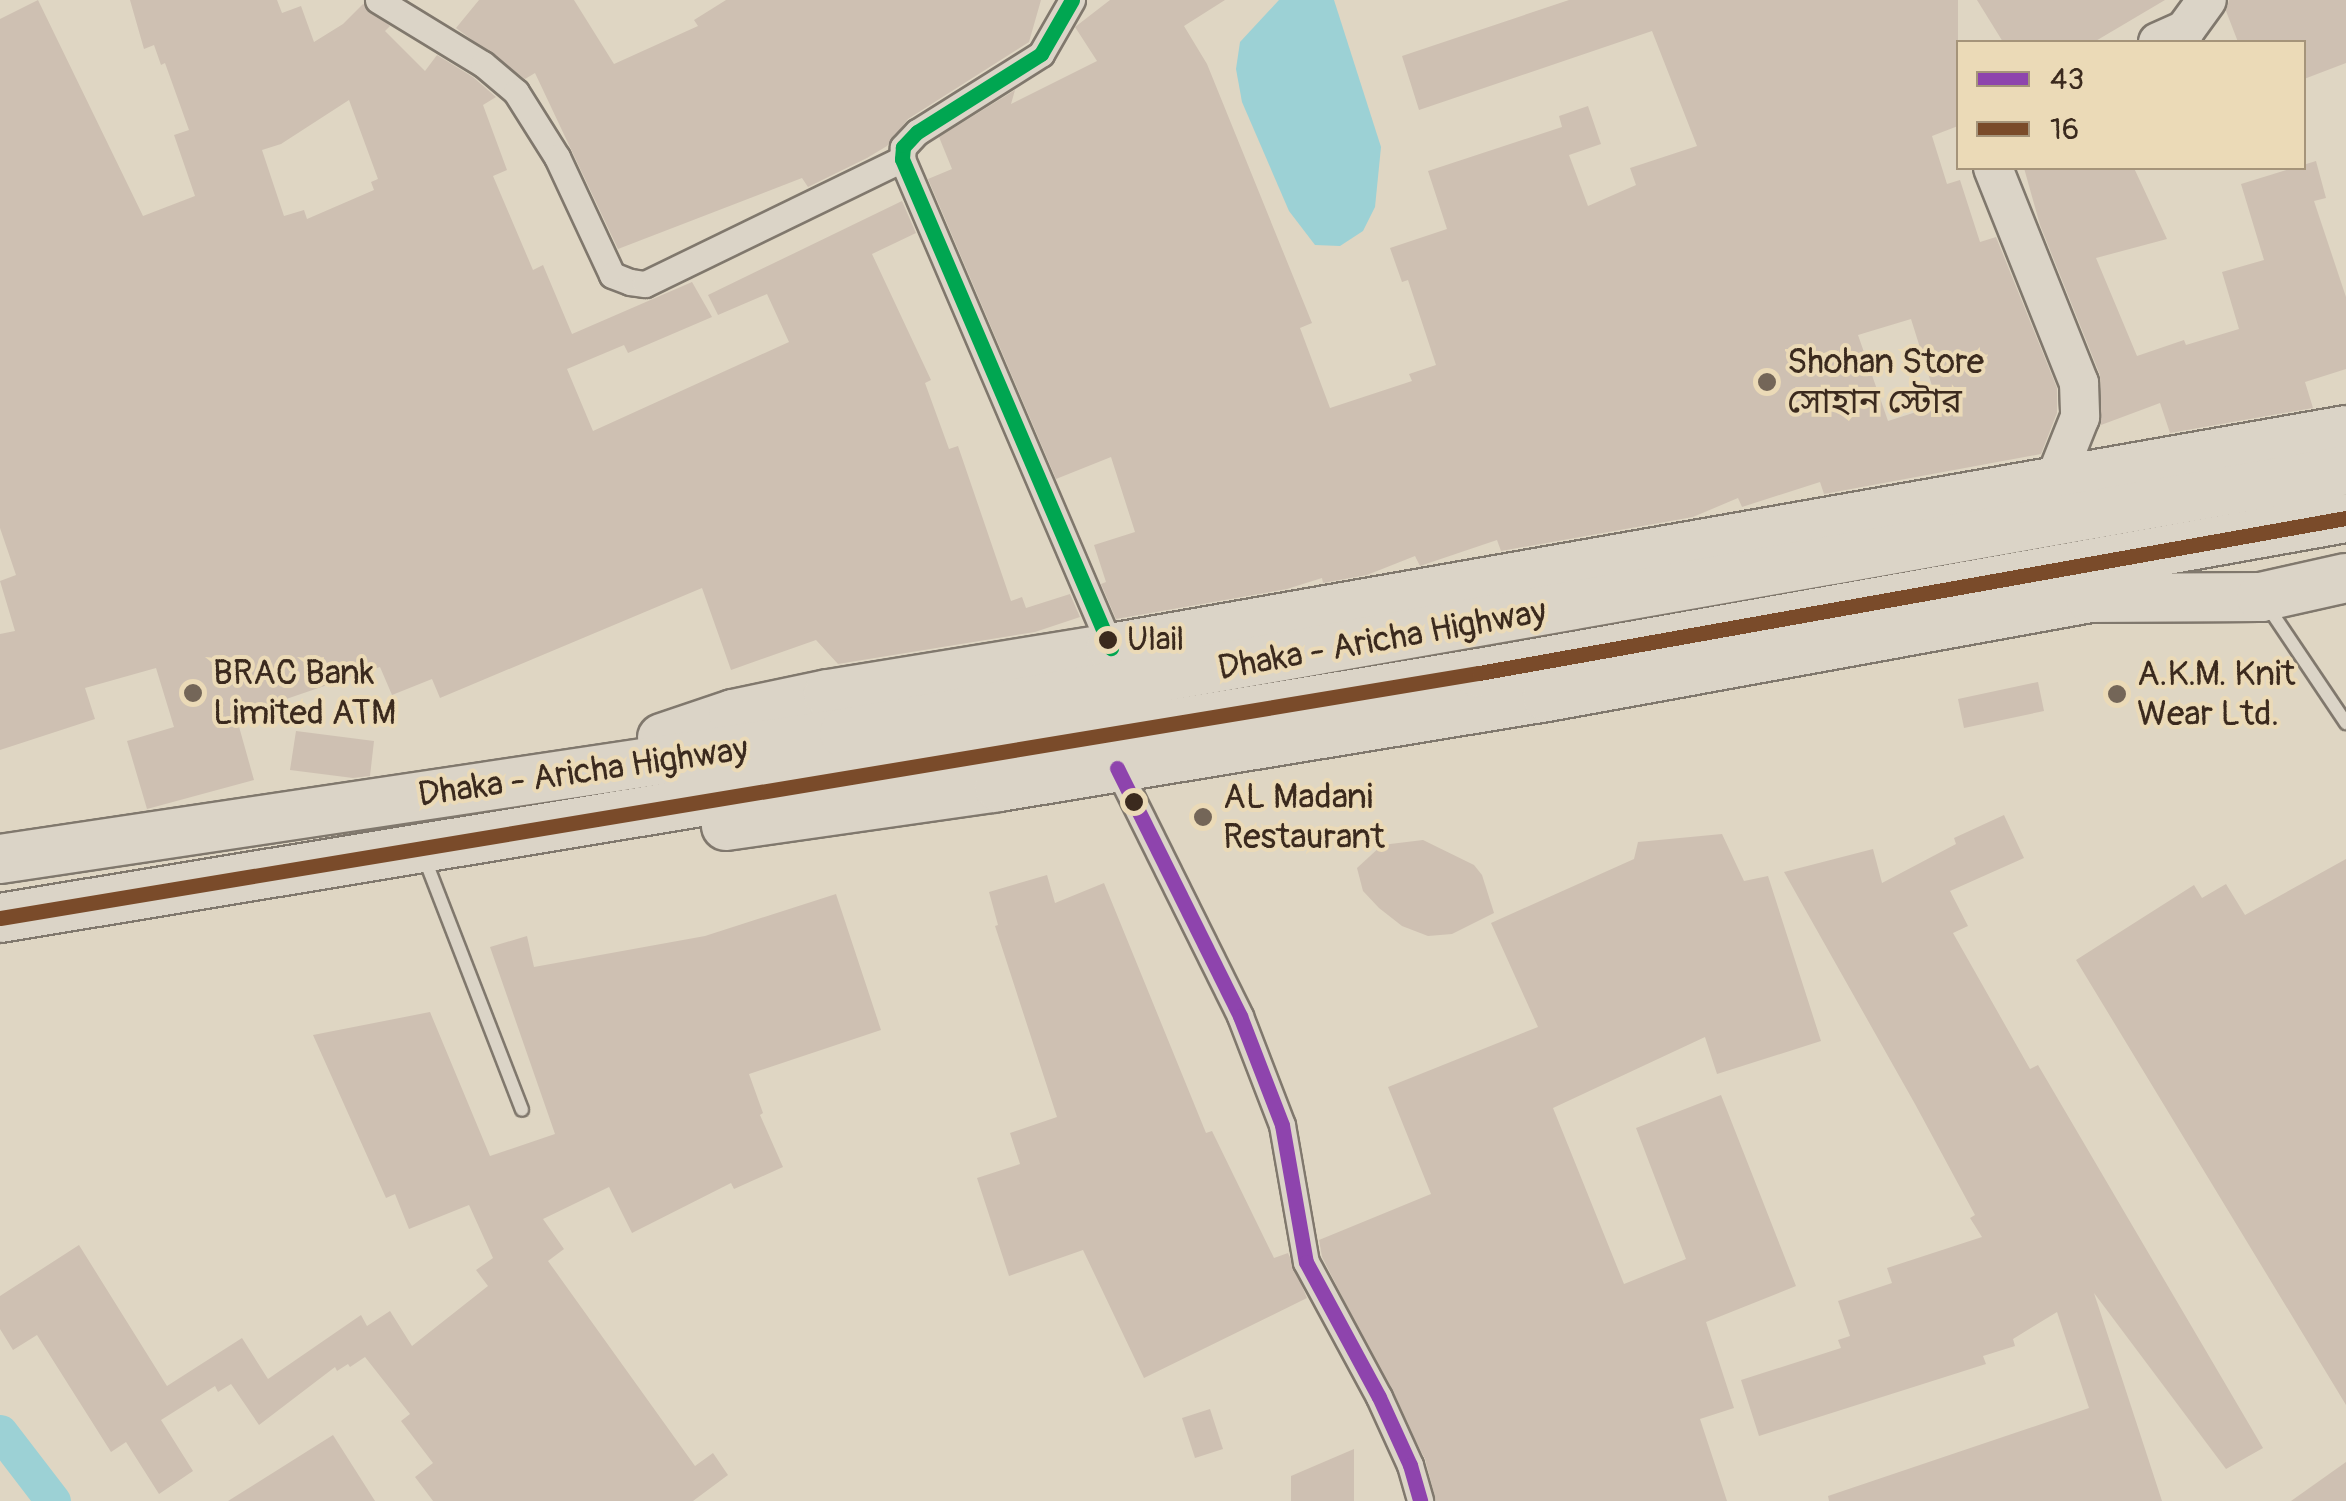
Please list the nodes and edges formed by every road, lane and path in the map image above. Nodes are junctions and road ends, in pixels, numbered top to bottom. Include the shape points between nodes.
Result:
1 (378, 0) edge
2 (1072, 0) edge
3 (2207, 0) edge
4 (2162, 40) edge
5 (902, 159) junction
6 (1994, 170) edge
7 (2346, 430) edge
8 (2346, 470) edge
9 (2054, 482) junction
10 (2346, 518) edge
11 (2346, 578) edge
12 (2260, 597) junction
13 (1111, 648) junction
14 (2346, 723) edge
15 (1117, 768) junction
16 (559, 799) junction
17 (420, 846) junction
18 (0, 859) edge
19 (0, 918) edge
20 (522, 1110) dead end
21 (1420, 1501) edge

1 - 5 street via 484,64 516,92 556,156 612,275 630,282 645,284
2 - 5 street via 1041,54 917,132
3 - 4 street via 2185,30
5 - 13 street
6 - 9 street via 2079,383 2080,417
7 - 9 highway
8 - 16 highway, Dhaka - Aricha Highway via 863,730
9 - 13 highway
10 - 16 highway, Dhaka - Aricha Highway via 1478,673
11 - 12 highway
12 - 14 lane
12 - 15 highway via 2090,598
13 - 16 highway via 733,714
15 - 16 highway via 690,830
15 - 21 street via 1240,1016 1282,1125 1306,1262 1378,1397
16 - 17 highway, Dhaka - Aricha Highway
16 - 18 highway, Dhaka - Aricha Highway
17 - 19 highway, Dhaka - Aricha Highway
17 - 20 lane

